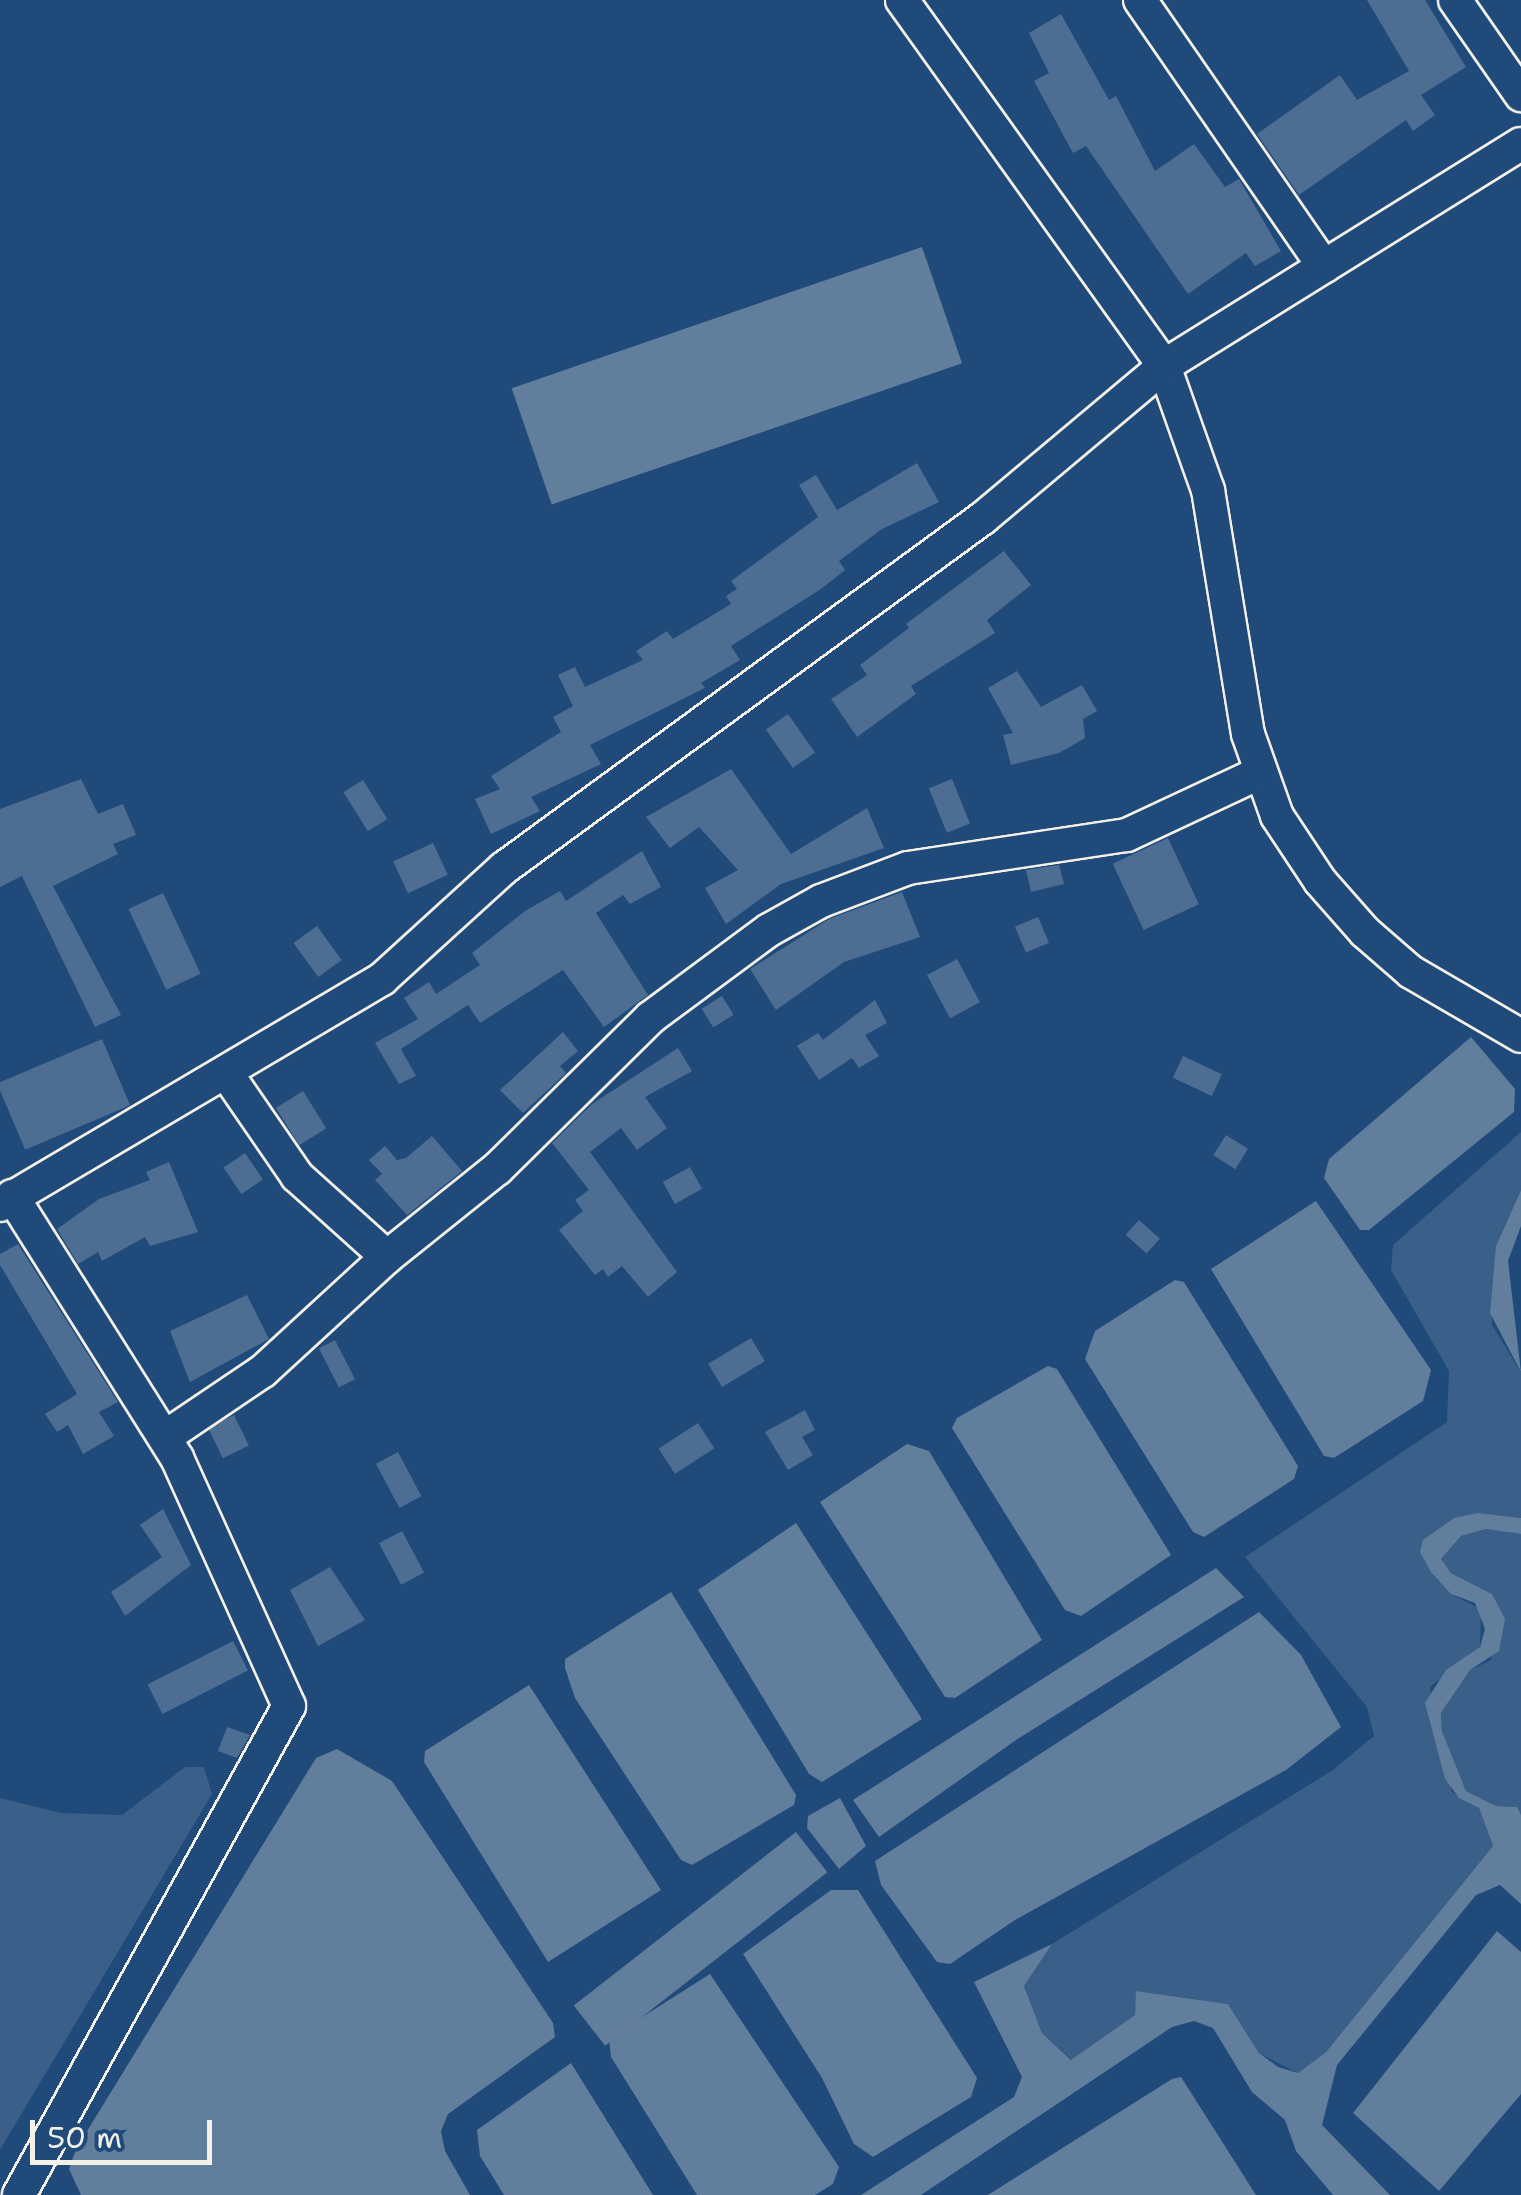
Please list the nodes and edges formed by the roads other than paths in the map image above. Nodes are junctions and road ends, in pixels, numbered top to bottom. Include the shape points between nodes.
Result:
1 (902, 0) edge
2 (1140, 0) edge
3 (1455, 0) edge
4 (1521, 95) edge
5 (1521, 144) edge
6 (1324, 266) junction
7 (1164, 366) junction
8 (1257, 774) junction
9 (1521, 1036) edge
10 (227, 1074) junction
11 (6, 1201) edge
12 (386, 1256) junction
13 (165, 1437) junction
14 (32, 2188) edge

1 - 7 street
2 - 6 street
3 - 4 street
5 - 6 street
6 - 7 street
7 - 8 street via 1208,490
7 - 10 street via 983,518 504,868 382,978
8 - 9 street via 1320,881 1365,932 1411,972
8 - 12 street via 1127,835 908,868 795,915 650,1018 497,1169
10 - 11 street
10 - 12 street via 297,1176
11 - 13 street
12 - 13 street via 262,1371
13 - 14 street via 289,1706

